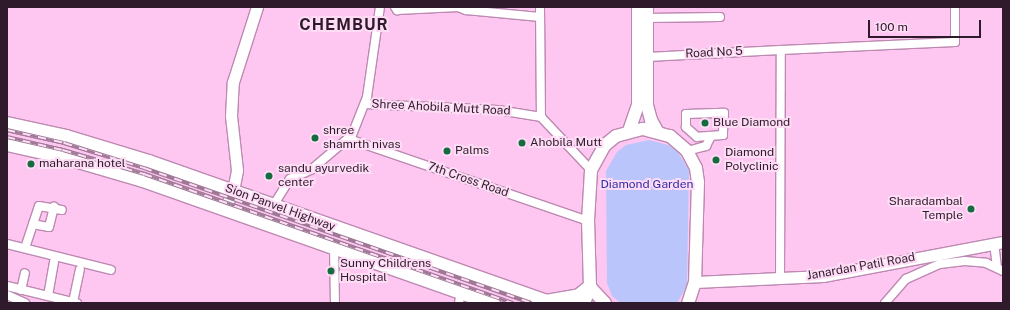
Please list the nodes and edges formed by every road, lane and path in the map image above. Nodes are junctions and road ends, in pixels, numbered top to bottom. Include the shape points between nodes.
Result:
1 (257, 7) edge
2 (380, 7) edge
3 (396, 7) edge
4 (459, 7) edge
5 (540, 7) edge
6 (638, 7) edge
7 (954, 7) edge
8 (647, 13) edge
9 (540, 17) junction
10 (720, 17) dead end
11 (781, 50) junction
12 (647, 57) junction
13 (365, 104) junction
14 (541, 117) junction
15 (7, 124) edge
16 (629, 131) junction
17 (657, 131) junction
18 (692, 135) junction
19 (711, 136) junction
20 (349, 139) junction
21 (7, 144) edge
22 (684, 148) junction
23 (591, 170) junction
24 (233, 191) junction
25 (273, 206) junction
26 (225, 208) junction
27 (588, 221) junction
28 (33, 224) junction
29 (999, 242) edge
30 (7, 244) edge
31 (334, 247) junction
32 (24, 248) junction
33 (54, 262) dead end
34 (1000, 269) edge
35 (80, 270) dead end
36 (111, 270) dead end
37 (25, 273) dead end
38 (780, 280) junction
39 (695, 282) junction
40 (7, 286) edge
41 (590, 287) junction
42 (21, 290) junction
43 (7, 295) edge
44 (48, 296) junction
45 (460, 297) edge
46 (548, 302) edge
47 (25, 303) edge
48 (75, 303) edge
49 (335, 303) edge
50 (494, 303) edge
51 (584, 303) edge
52 (605, 303) edge
53 (688, 303) edge
54 (886, 303) edge

1 - 24 street via 233,82 231,116 238,170
2 - 13 street
3 - 4 street via 397,10
4 - 9 street
5 - 9 street
6 - 16 main road via 638,105
7 - 11 street, Road No 5 via 955,42
8 - 10 street
8 - 12 main road
9 - 14 street
11 - 12 street, Road No 5
11 - 38 street
12 - 17 main road via 647,104
13 - 14 street, Shree Ahobila Mutt Road via 498,110
13 - 20 street
14 - 23 street
15 - 24 highway, Sion Panvel Highway via 66,137
16 - 17 main road
16 - 23 main road via 604,145
17 - 22 main road
18 - 19 street
18 - 19 street via 686,127 686,114 724,113 724,134
18 - 22 street
19 - 22 street via 706,146
20 - 25 street via 312,169 290,179
20 - 27 street, 7th Cross Road
21 - 26 highway, Sion Panvel Highway via 61,156 143,180
22 - 39 main road via 696,168 698,182
23 - 27 main road
24 - 25 highway, Sion Panvel Highway
24 - 26 street
25 - 46 highway, Sion Panvel Highway
26 - 31 highway, Sion Panvel Highway
27 - 41 main road
28 - 28 street via 39,206 58,209 49,227
28 - 32 street
29 - 34 street
29 - 38 street, Janardan Patil Road via 823,276
30 - 32 street
31 - 45 highway, Sion Panvel Highway
31 - 49 street
32 - 36 street
33 - 44 street
34 - 54 street via 965,261 940,264 906,279
35 - 48 street
37 - 42 street
38 - 39 street, Janardan Patil Road
39 - 53 main road
40 - 42 street
41 - 46 highway via 579,296
41 - 51 main road
41 - 52 main road
42 - 44 street
43 - 47 street
44 - 48 street
45 - 50 highway, Sion Panvel Highway

